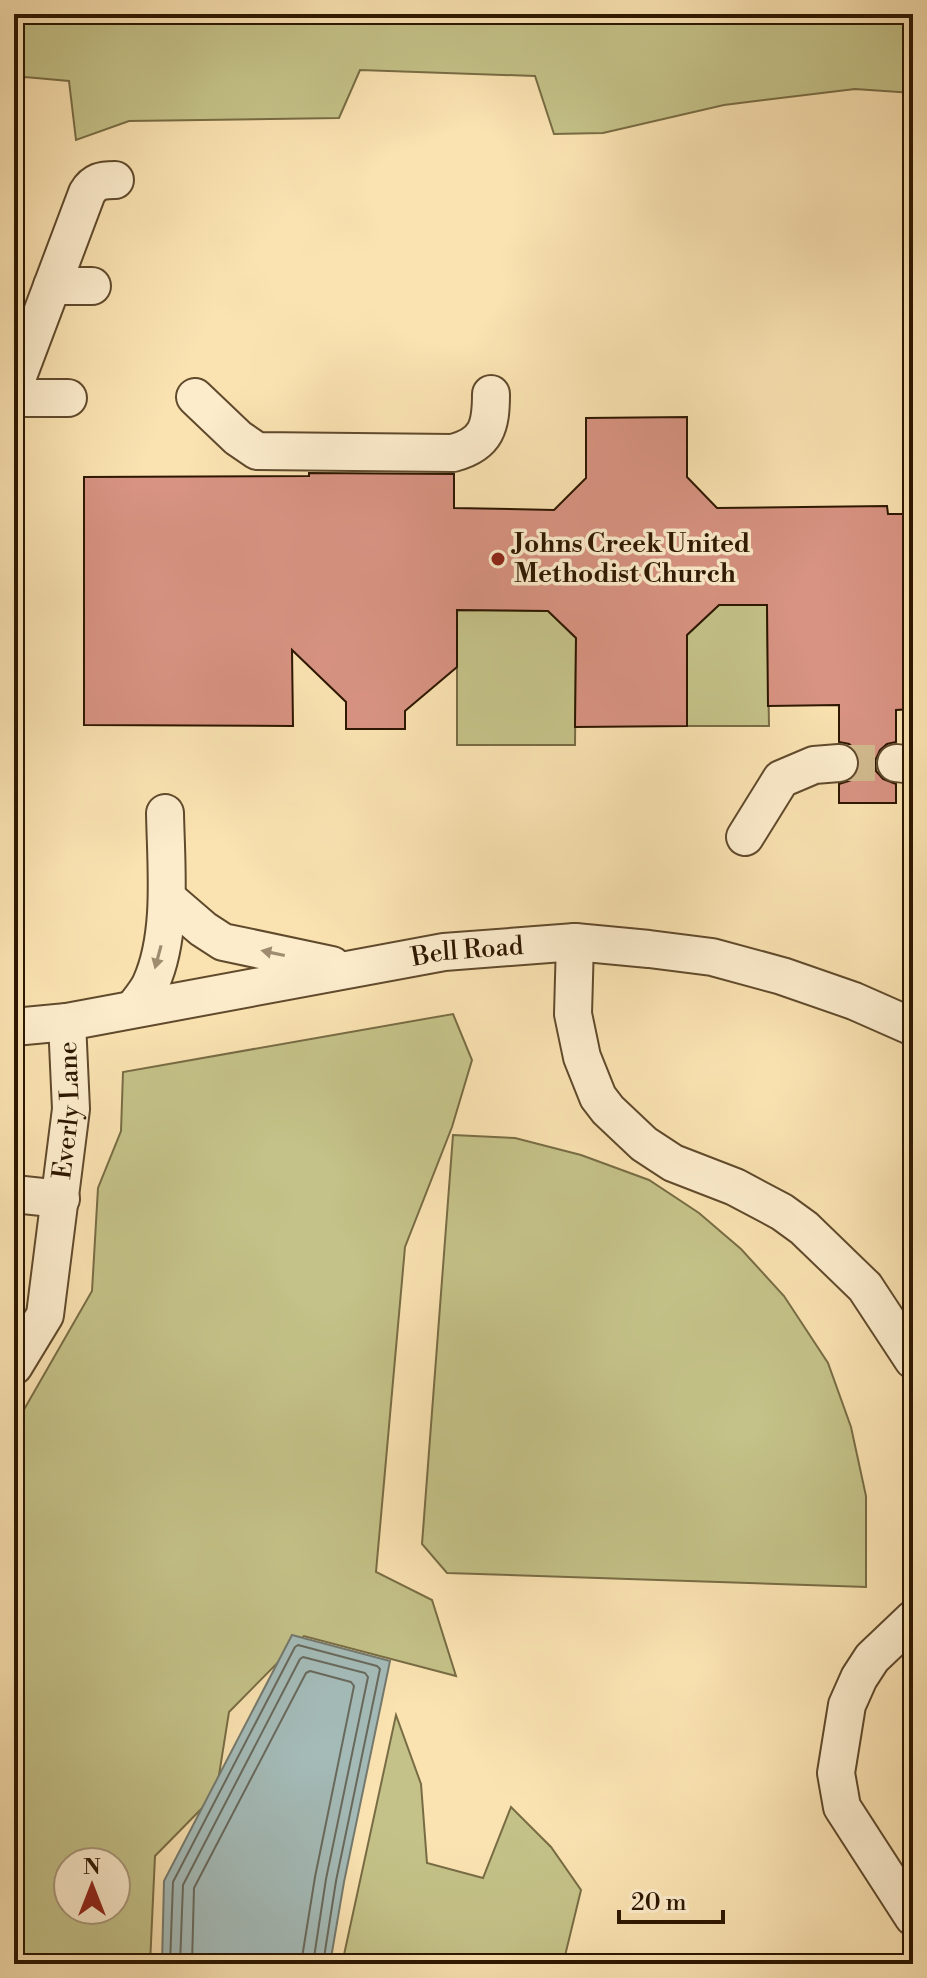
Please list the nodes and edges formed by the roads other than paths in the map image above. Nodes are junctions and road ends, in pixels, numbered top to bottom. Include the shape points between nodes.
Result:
1 (115, 180) dead end
2 (52, 286) junction
3 (92, 286) dead end
4 (14, 387) edge
5 (491, 394) dead end
6 (195, 397) dead end
7 (14, 398) edge
8 (68, 398) dead end
9 (839, 763) tunnel mouth
10 (165, 813) dead end
11 (745, 837) dead end
12 (167, 898) junction
13 (575, 942) junction
14 (349, 969) junction
15 (133, 1009) junction
16 (67, 1022) junction
17 (14, 1027) edge
18 (913, 1027) edge
19 (14, 1194) edge
20 (61, 1199) junction
21 (913, 1360) edge
22 (14, 1366) edge
23 (913, 1619) edge
24 (913, 1917) edge

1 - 2 street via 91,186
2 - 3 street
2 - 4 street
5 - 6 street via 489,427 474,444 453,453 257,451
7 - 8 street
9 - 11 street via 814,765 781,779
10 - 12 street
14 -> 12 street via 223,942
12 -> 15 street via 162,947 151,984
13 - 14 street, Bell Road via 444,952
13 - 18 street, Bell Road via 712,957 854,1001
13 - 21 street via 573,1014 590,1079 608,1110 673,1163 735,1187 804,1228 865,1287
14 - 15 street, Bell Road
15 - 16 street, Bell Road
16 - 17 street, Bell Road
16 - 20 street, Everly Lane via 71,1109
19 - 20 street, Everly Lane
20 - 22 street, Everly Lane via 45,1315
23 - 24 street via 859,1678 847,1705 836,1773 842,1807

